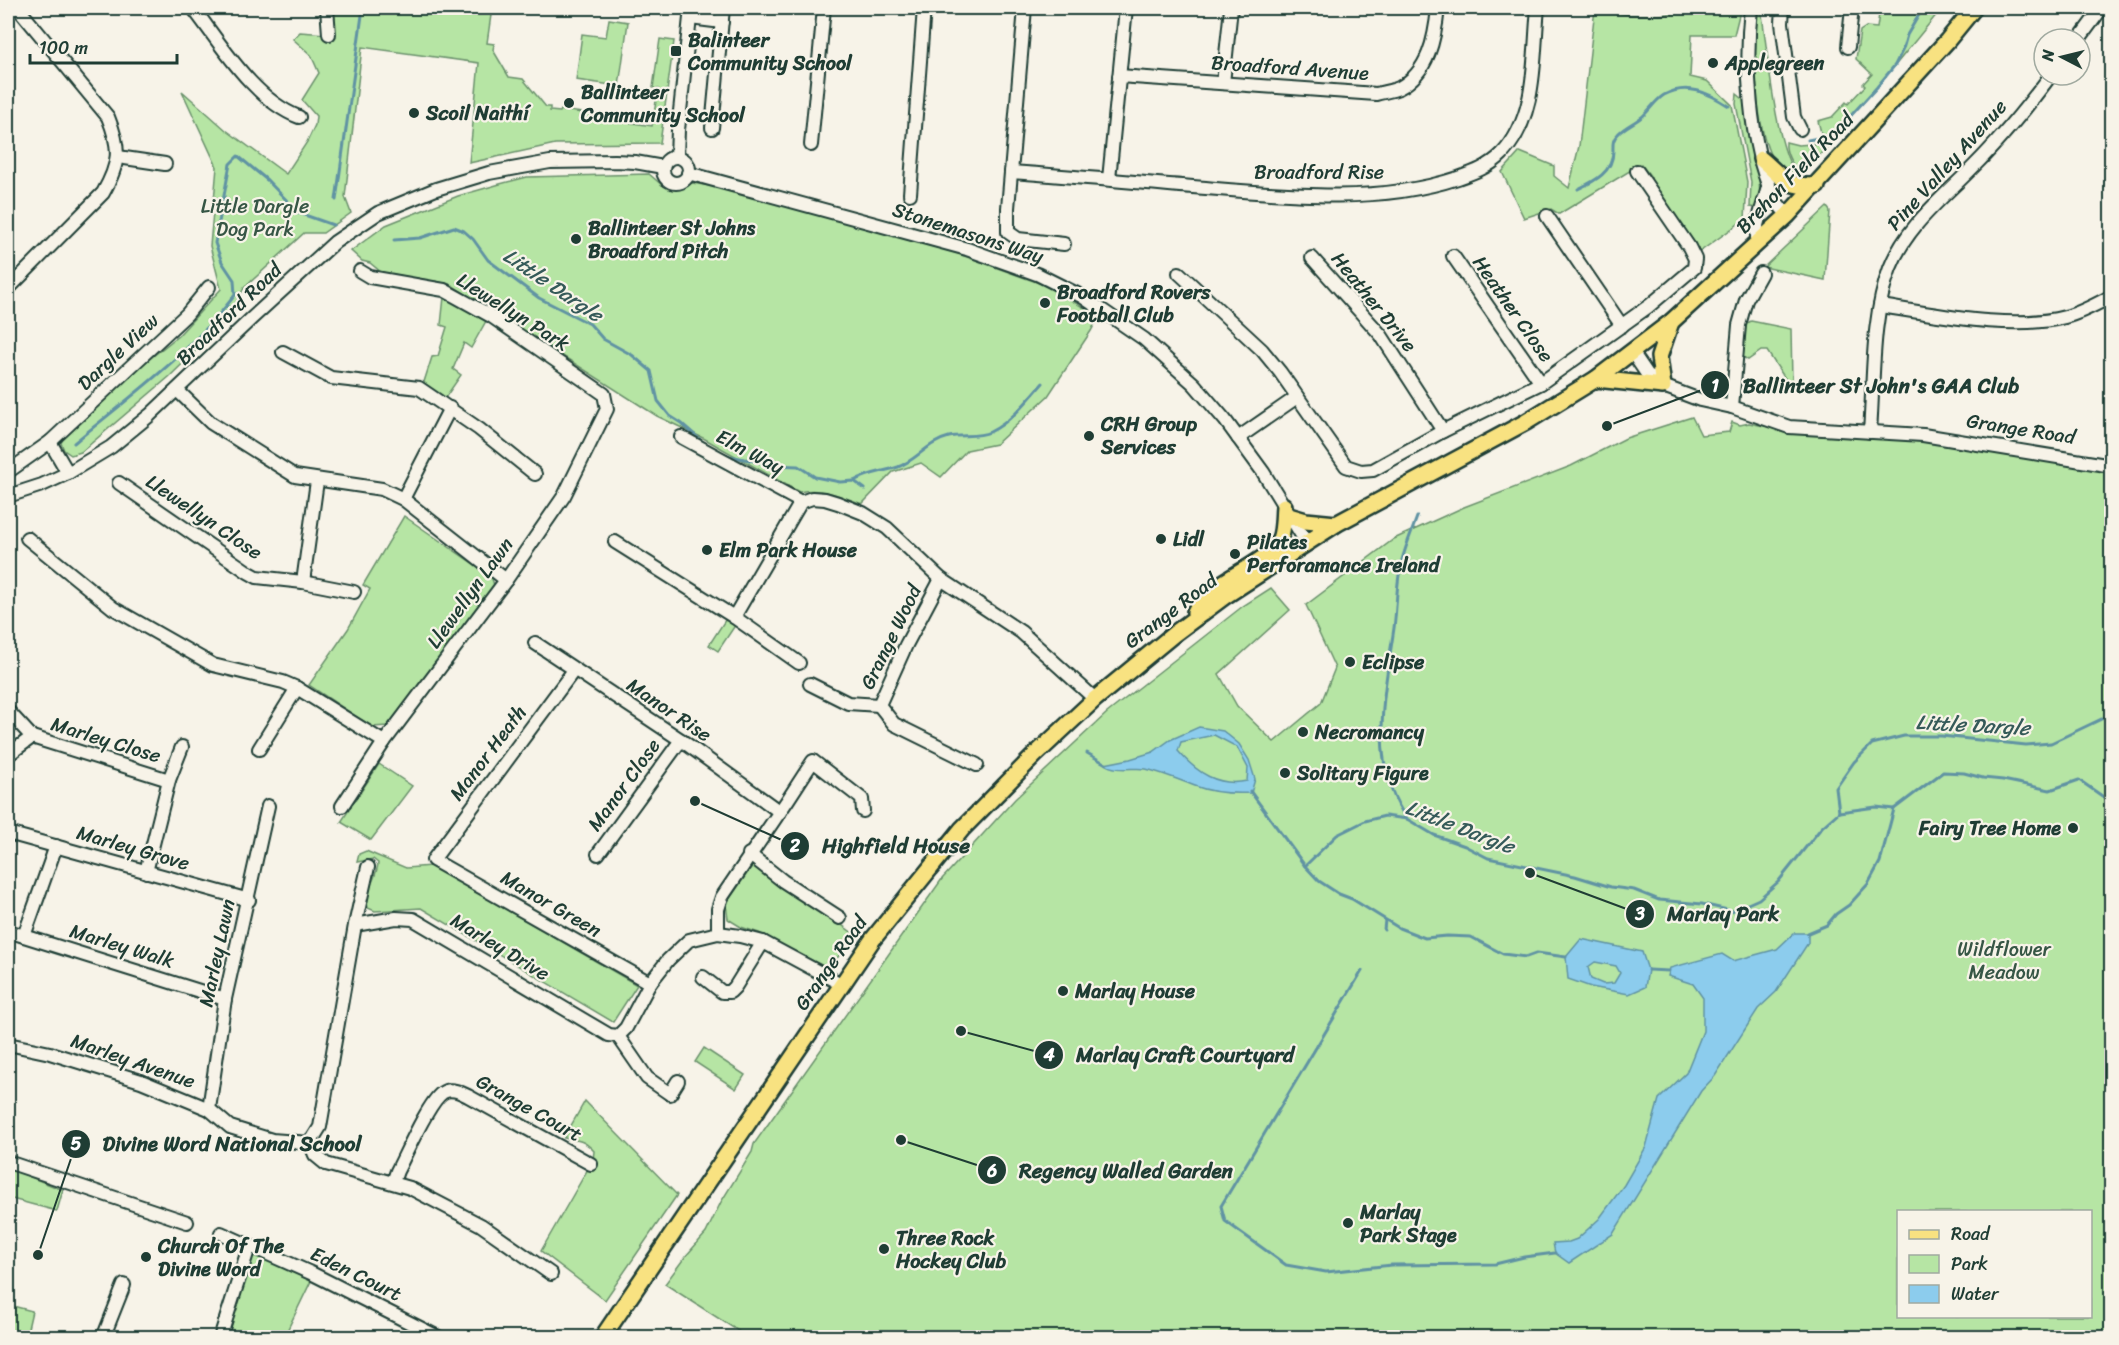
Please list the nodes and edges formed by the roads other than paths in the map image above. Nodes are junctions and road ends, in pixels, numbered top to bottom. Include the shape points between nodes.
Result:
1 (18, 8) edge
2 (193, 8) edge
3 (327, 8) edge
4 (723, 8) edge
5 (824, 8) edge
6 (924, 8) edge
7 (1025, 8) edge
8 (1126, 8) edge
9 (1231, 8) edge
10 (1437, 8) edge
11 (1538, 8) edge
12 (1751, 8) edge
13 (1783, 8) edge
14 (1852, 8) edge
15 (1974, 8) edge
16 (2102, 8) edge
17 (691, 13) edge
18 (722, 22) junction
19 (2088, 27) edge
20 (328, 34) dead end
21 (1848, 47) dead end
22 (1119, 76) junction
23 (1223, 83) junction
24 (2041, 87) edge
25 (299, 117) dead end
26 (712, 128) dead end
27 (1800, 129) dead end
28 (811, 145) dead end
29 (118, 157) junction
30 (677, 157) junction
31 (1761, 159) junction
32 (165, 164) dead end
33 (663, 167) junction
34 (1637, 171) dead end
35 (1011, 172) junction
36 (688, 173) junction
37 (1109, 179) junction
38 (1769, 184) junction
39 (1817, 186) junction
40 (910, 194) dead end
41 (1788, 215) junction
42 (1547, 216) dead end
43 (1757, 243) junction
44 (1064, 244) dead end
45 (1453, 256) dead end
46 (1312, 258) dead end
47 (360, 271) dead end
48 (1179, 273) dead end
49 (1761, 273) dead end
50 (209, 287) dead end
51 (8, 289) edge
52 (2112, 296) edge
53 (1880, 306) junction
54 (1671, 322) junction
55 (1622, 326) junction
56 (283, 352) dead end
57 (1632, 352) junction
58 (1596, 379) junction
59 (1541, 383) junction
60 (1663, 386) junction
61 (177, 390) junction
62 (604, 394) joint
63 (1297, 396) junction
64 (1732, 407) junction
65 (450, 408) junction
66 (1443, 431) junction
67 (1870, 432) junction
68 (681, 437) dead end
69 (1238, 438) junction
70 (50, 442) junction
71 (2112, 466) edge
72 (9, 471) dead end
73 (68, 473) junction
74 (535, 474) dead end
75 (317, 481) junction
76 (119, 483) dead end
77 (8, 496) edge
78 (403, 499) junction
79 (801, 502) junction
80 (1286, 511) junction
81 (1336, 524) junction
82 (27, 538) dead end
83 (615, 542) dead end
84 (1306, 542) junction
85 (941, 579) junction
86 (506, 580) junction
87 (303, 582) junction
88 (354, 592) dead end
89 (734, 617) junction
90 (1191, 620) junction
91 (535, 642) dead end
92 (799, 663) dead end
93 (574, 670) junction
94 (810, 684) dead end
95 (297, 688) junction
96 (1095, 699) junction
97 (879, 705) junction
98 (8, 711) edge
99 (32, 737) junction
100 (681, 740) junction
101 (384, 742) junction
102 (182, 747) dead end
103 (259, 749) dead end
104 (8, 755) edge
105 (977, 765) dead end
106 (169, 780) junction
107 (268, 806) dead end
108 (342, 806) dead end
109 (863, 811) dead end
110 (780, 812) junction
111 (8, 833) edge
112 (56, 846) junction
113 (598, 854) dead end
114 (749, 854) junction
115 (433, 860) joint
116 (368, 867) dead end
117 (146, 872) junction
118 (249, 900) junction
119 (840, 918) dead end
120 (355, 925) junction
121 (8, 931) edge
122 (718, 933) junction
123 (24, 936) junction
124 (763, 942) junction
125 (703, 977) dead end
126 (650, 983) junction
127 (841, 984) junction
128 (225, 999) junction
129 (618, 1036) junction
130 (8, 1044) edge
131 (678, 1081) dead end
132 (209, 1109) junction
133 (310, 1143) junction
134 (8, 1162) edge
135 (591, 1164) dead end
136 (393, 1182) junction
137 (187, 1222) dead end
138 (221, 1233) dead end
139 (249, 1246) junction
140 (551, 1274) dead end
141 (124, 1285) dead end
142 (104, 1338) edge
143 (220, 1338) edge
144 (440, 1338) edge
145 (602, 1338) edge

1 - 29 street via 108,117 116,136
2 - 25 street via 247,78 286,112
3 - 20 street
4 - 18 street
5 - 28 street
6 - 40 street
7 - 35 street
8 - 22 street
9 - 23 street
10 - 23 street, Broadford Avenue via 1431,49 1419,72 1399,88 1376,94
11 - 37 street, Broadford Rise via 1530,91 1521,126 1502,154 1479,171 1431,187 1364,195 1276,194
12 - 31 street via 1749,79
13 - 27 street via 1794,117
14 - 21 street
15 - 39 main road, Brehon Field Road
16 - 19 street
17 - 18 street
17 - 30 street
18 - 26 street
22 - 23 street, Broadford Avenue
22 - 37 street
24 - 53 street, Pine Valley Avenue via 1999,140 1918,221 1890,267
29 - 32 street
29 - 51 street via 103,193
30 - 33 street via 666,160
30 - 36 street via 687,164
31 - 38 street
31 - 39 main road via 1785,181
33 - 36 street via 664,175 673,182 680,182
33 - 61 street, Broadford Road via 626,161 550,162 489,173 430,190 378,213 334,242
34 - 55 street via 1695,259 1688,274
35 - 37 street, Broadford Rise
35 - 44 street via 1008,232 1018,239
36 - 69 street, Stonemasons Way via 967,249 1037,274 1101,308 1152,346 1194,384
38 - 41 street
38 - 43 street via 1757,225
39 - 41 main road, Brehon Field Road
41 - 43 main road, Brehon Field Road
42 - 55 street
43 - 54 main road, Brehon Field Road
45 - 59 street, Heather Close
46 - 66 street, Heather Drive via 1381,335
47 - 62 street, Llewellyn Park via 370,277 444,290 491,316
48 - 63 street via 1262,350
49 - 64 street via 1746,300 1739,325
50 - 70 street, Dargle View via 187,314
52 - 53 street via 2075,314 2042,321 1997,321
53 - 67 street, Pine Valley Avenue
54 - 57 main road, Brehon Field Road
54 - 60 main road via 1659,357
55 - 59 street
56 - 65 street via 331,378 418,388
57 - 58 main road, Grange Road
57 - 60 street, Grange Road via 1647,374
58 - 60 main road
58 - 81 main road, Grange Road via 1526,422
59 - 66 street
60 - 64 street, Grange Road
61 - 73 street, Broadford Road via 111,447
61 - 75 street via 220,429 295,476
62 - 86 street, Llewellyn Lawn via 607,409 564,496
63 - 66 street via 1346,466 1361,471 1373,470
63 - 69 street
64 - 67 street, Grange Road via 1789,427
65 - 74 street
65 - 78 street
67 - 71 street, Grange Road via 1951,439
68 - 79 street, Elm Way
69 - 80 street, Stonemasons Way
70 - 72 street, Dargle View
70 - 73 street
73 - 77 street, Broadford Road
75 - 78 street via 382,489
75 - 87 street
76 - 87 street, Llewellyn Close via 257,577
78 - 86 street
79 - 85 street, Grange Wood via 825,499 863,513 887,528
79 - 89 street
80 - 81 main road via 1306,521
80 - 84 street, Stonemasons Way
80 - 90 main road via 1274,548 1212,591 1198,605
81 - 84 main road, Grange Road
82 - 95 street via 113,608 213,665
83 - 89 street
84 - 90 main road, Grange Road
85 - 96 street, Grange Wood via 1021,632
85 - 97 street, Grange Wood
86 - 101 street, Llewellyn Lawn
87 - 88 street, Llewellyn Close
89 - 92 street
90 - 96 main road, Grange Road
91 - 93 street, Manor Rise
93 - 100 street, Manor Rise
93 - 115 street, Manor Heath
94 - 97 street via 848,703
95 - 101 street
95 - 103 street
96 - 127 main road, Grange Road via 962,829 901,901
97 - 105 street, Grange Wood via 894,724
98 - 99 street, Marley Close
99 - 104 street
99 - 106 street, Marley Close
100 - 110 street, Manor Rise
100 - 113 street, Manor Close
101 - 108 street, Llewellyn Lawn
102 - 106 street, Marley Close
106 - 117 street, Marley Close
107 - 118 street, Marley Lawn
109 - 110 street via 862,799 813,761
110 - 114 street
111 - 112 street, Marley Grove
112 - 117 street, Marley Grove
112 - 123 street
114 - 119 street
114 - 122 street via 722,897
115 - 126 street, Manor Green
116 - 120 street
117 - 118 street, Marley Grove
118 - 128 street, Marley Lawn
120 - 129 street, Marley Drive via 413,919 609,1035
120 - 133 street via 320,1127
121 - 123 street, Marley Walk
122 - 124 street
122 - 126 street via 689,940
123 - 128 street, Marley Walk
124 - 125 street via 729,992 722,992
124 - 127 street
126 - 129 street
127 - 145 main road, Grange Road
128 - 132 street, Marley Lawn
129 - 131 street via 647,1077 670,1094
130 - 132 street, Marley Avenue via 141,1081
132 - 133 street, Marley Avenue via 230,1127 272,1140
133 - 136 street via 315,1155 326,1164
134 - 137 street
135 - 136 street, Grange Court via 454,1090 443,1092 432,1103
136 - 140 street via 481,1225
138 - 139 street, Eden Court
139 - 143 street
139 - 144 street, Eden Court
141 - 142 street

